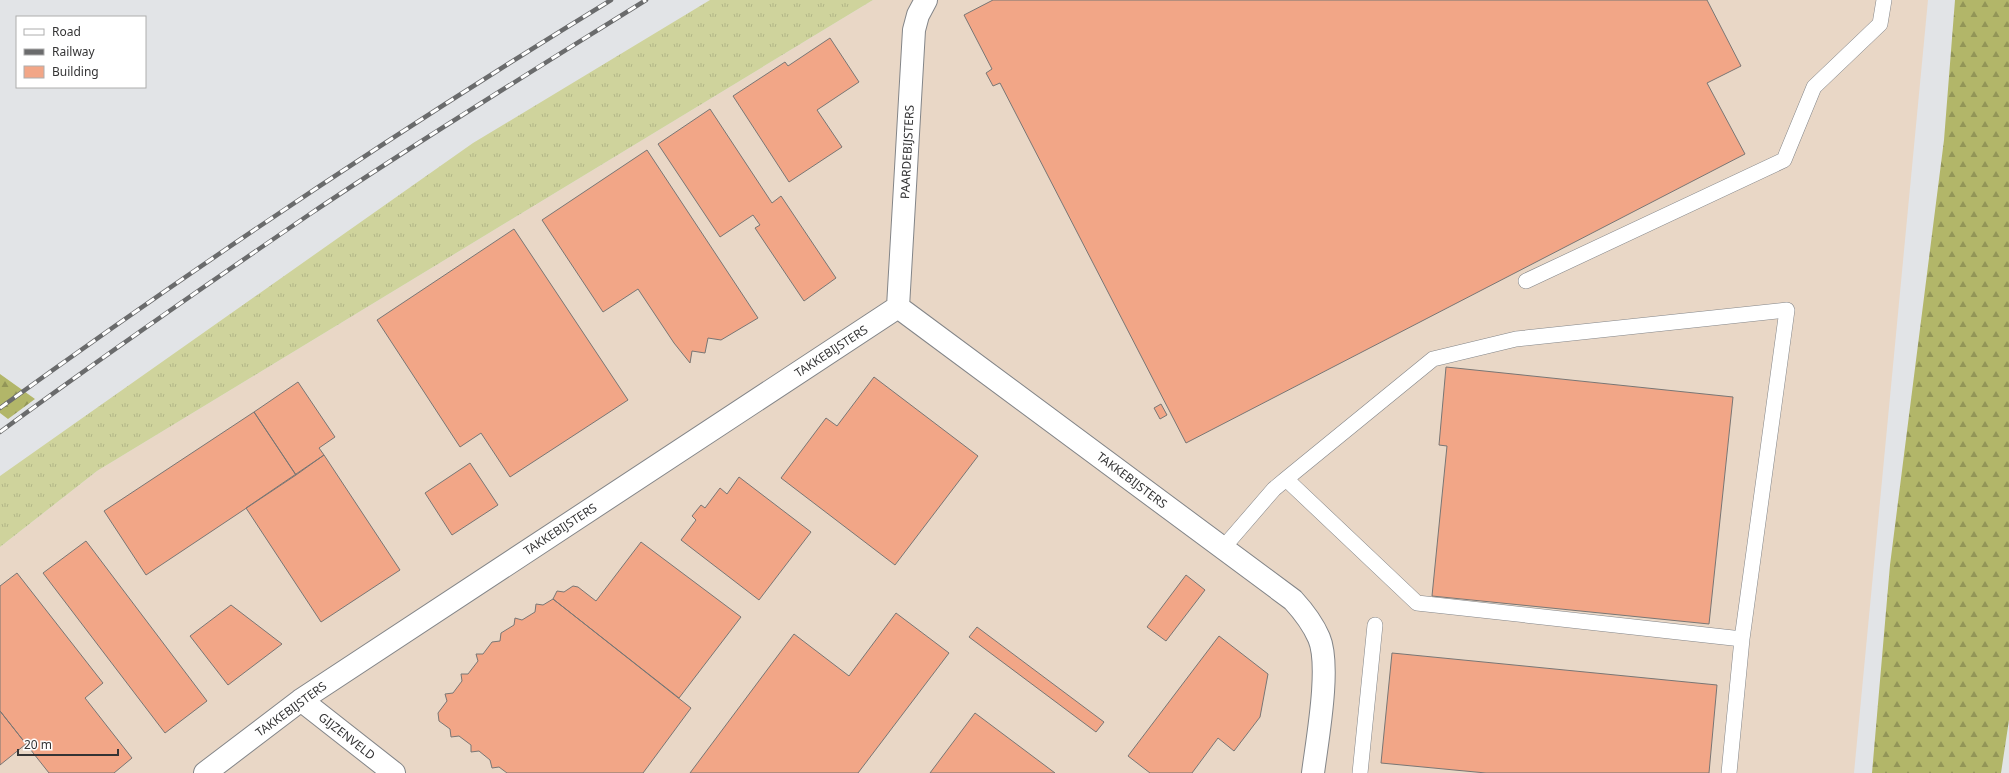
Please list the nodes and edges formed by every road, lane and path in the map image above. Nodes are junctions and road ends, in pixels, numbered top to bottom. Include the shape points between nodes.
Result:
1 (926, 0) edge
2 (1884, 0) edge
3 (1526, 281) dead end
4 (898, 306) junction
5 (1286, 479) junction
6 (1223, 548) junction
7 (1375, 625) dead end
8 (1742, 639) junction
9 (301, 700) junction
10 (205, 773) edge
11 (394, 773) edge
12 (1313, 773) edge
13 (1360, 773) edge
14 (1729, 773) edge

1 - 4 street, PAARDEBIJSTERS via 914,30
2 - 3 lane via 1880,24 1814,87 1784,160
4 - 6 street, TAKKEBIJSTERS
4 - 9 street, TAKKEBIJSTERS
5 - 6 lane via 1274,489
5 - 8 lane via 1417,603
5 - 8 lane via 1433,359 1516,339 1787,310
6 - 12 street, TAKKEBIJSTERS via 1293,600 1310,620 1320,640 1324,663
7 - 13 lane
8 - 14 lane
9 - 10 street, TAKKEBIJSTERS
9 - 11 street, GIJZENVELD

